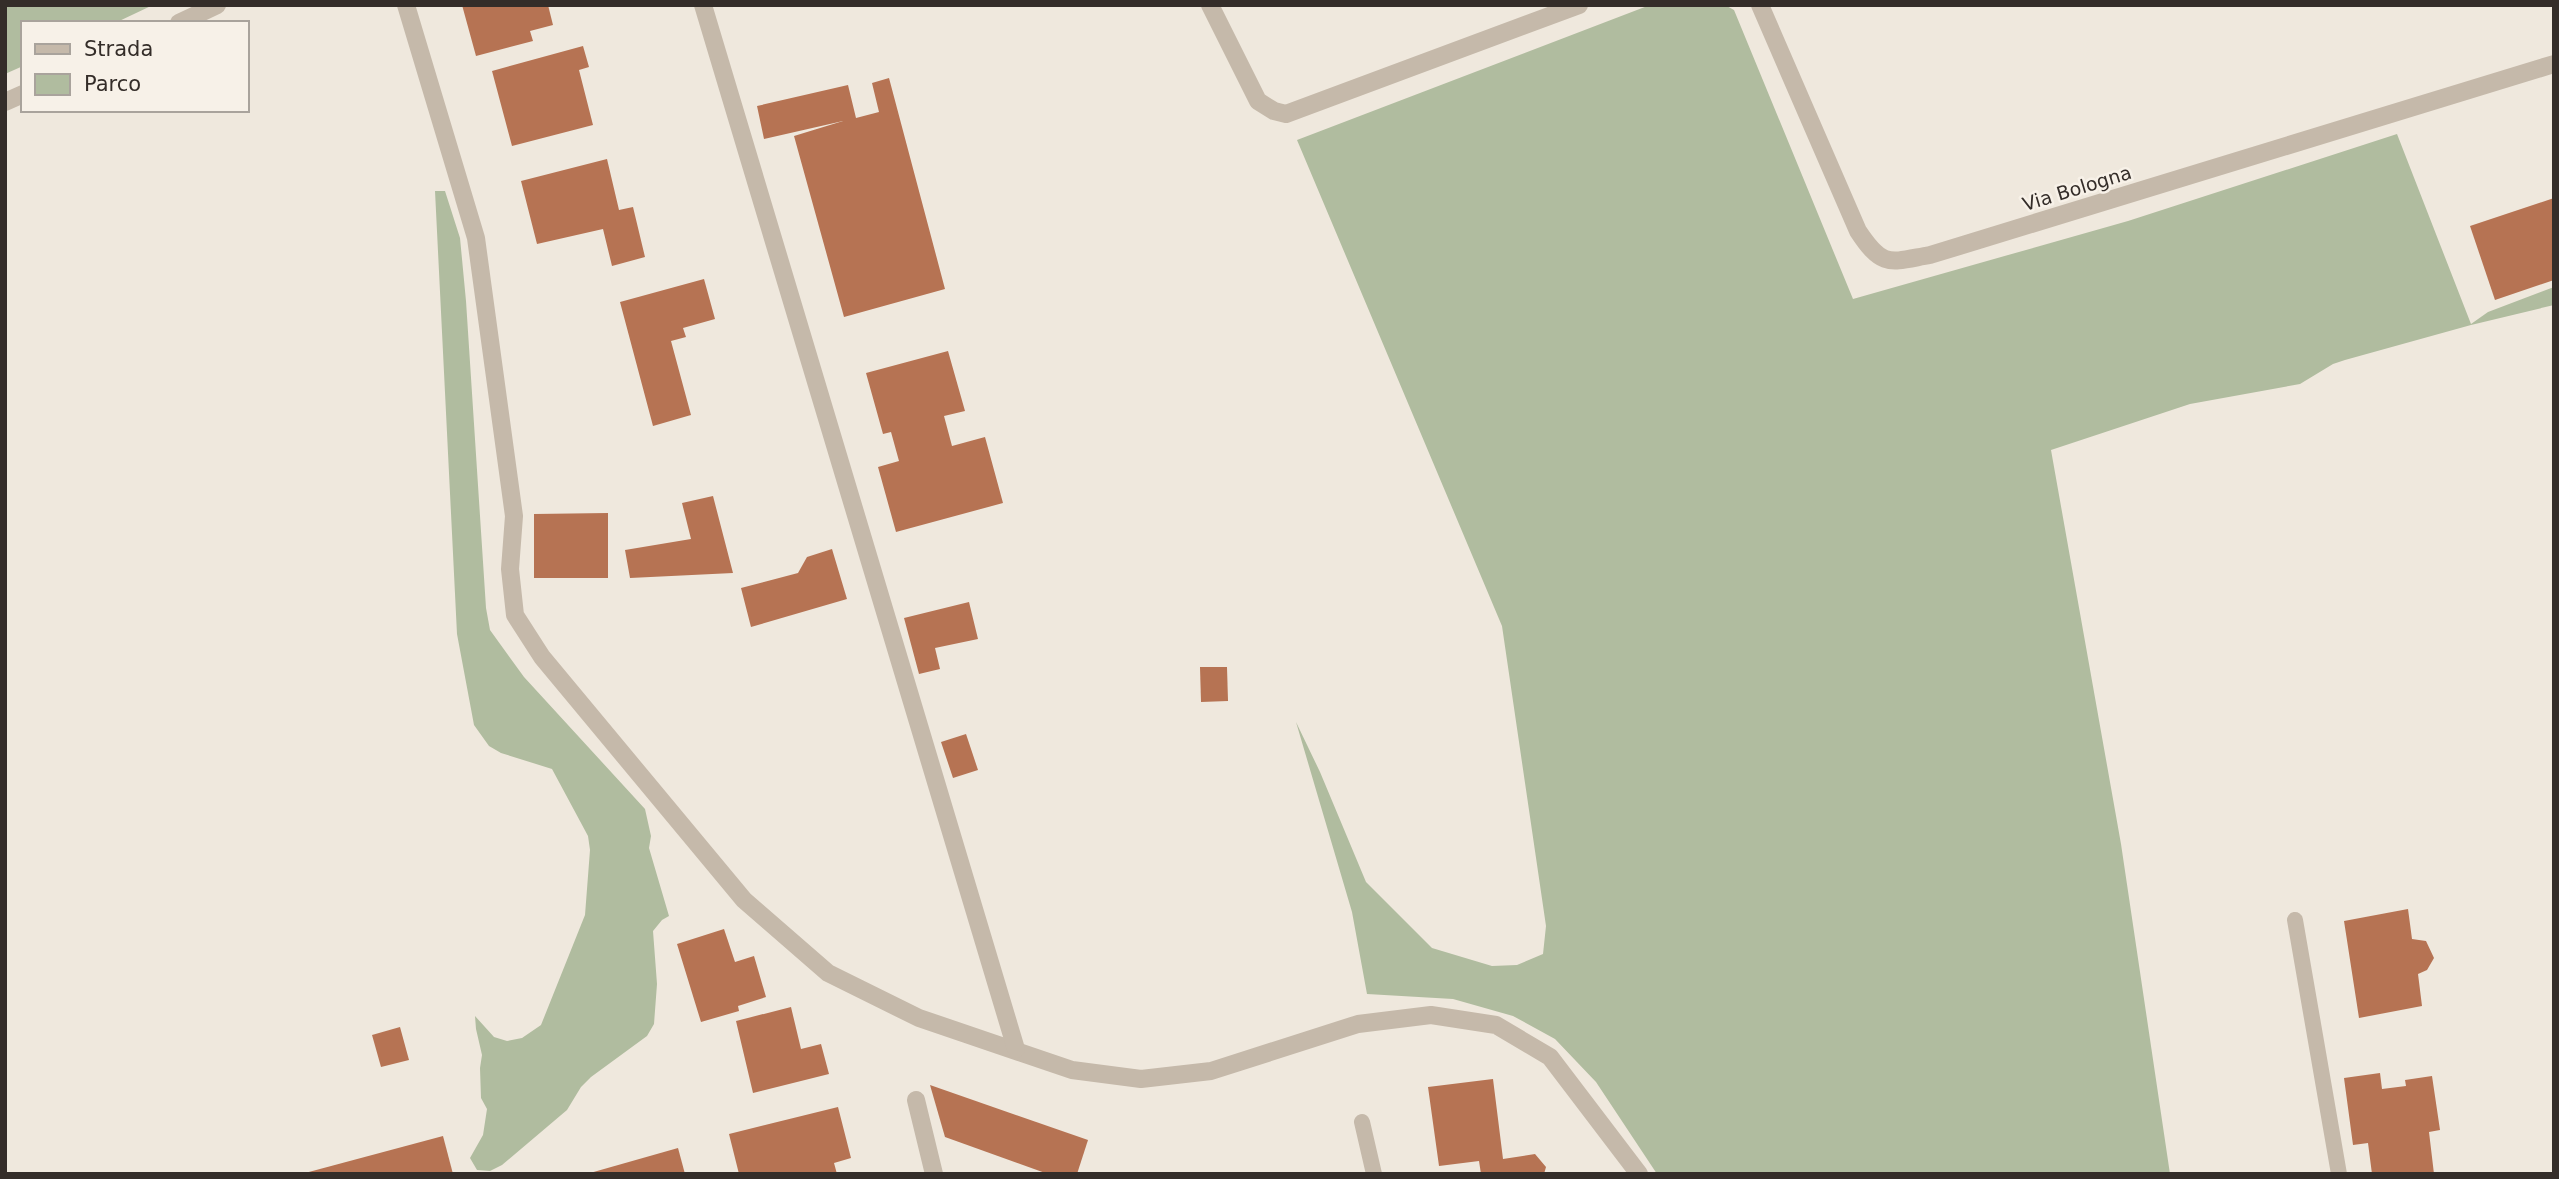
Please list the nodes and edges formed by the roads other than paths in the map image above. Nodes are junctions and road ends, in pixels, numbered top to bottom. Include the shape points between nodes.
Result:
1 (217, 5) edge
2 (406, 5) edge
3 (703, 5) edge
4 (1210, 5) edge
5 (1579, 5) edge
6 (1760, 5) edge
7 (183, 21) edge
8 (2554, 64) edge
9 (21, 95) edge
10 (5, 102) edge
11 (2295, 920) dead end
12 (1016, 1049) junction
13 (916, 1100) dead end
14 (1362, 1122) dead end
15 (934, 1174) edge
16 (1374, 1174) edge
17 (1639, 1174) edge
18 (2339, 1174) edge

1 - 7 street
2 - 12 street via 476,238 514,516 510,569 515,615 542,657 744,900 828,974 919,1018
3 - 12 street
4 - 5 street via 1258,101 1286,114
6 - 8 street, Via Bologna via 1858,231 1872,253 1889,262 1930,255
9 - 10 street
11 - 18 lane
12 - 17 street via 1072,1070 1141,1079 1211,1071 1358,1024 1431,1015 1496,1025 1550,1057
13 - 15 street
14 - 16 lane

